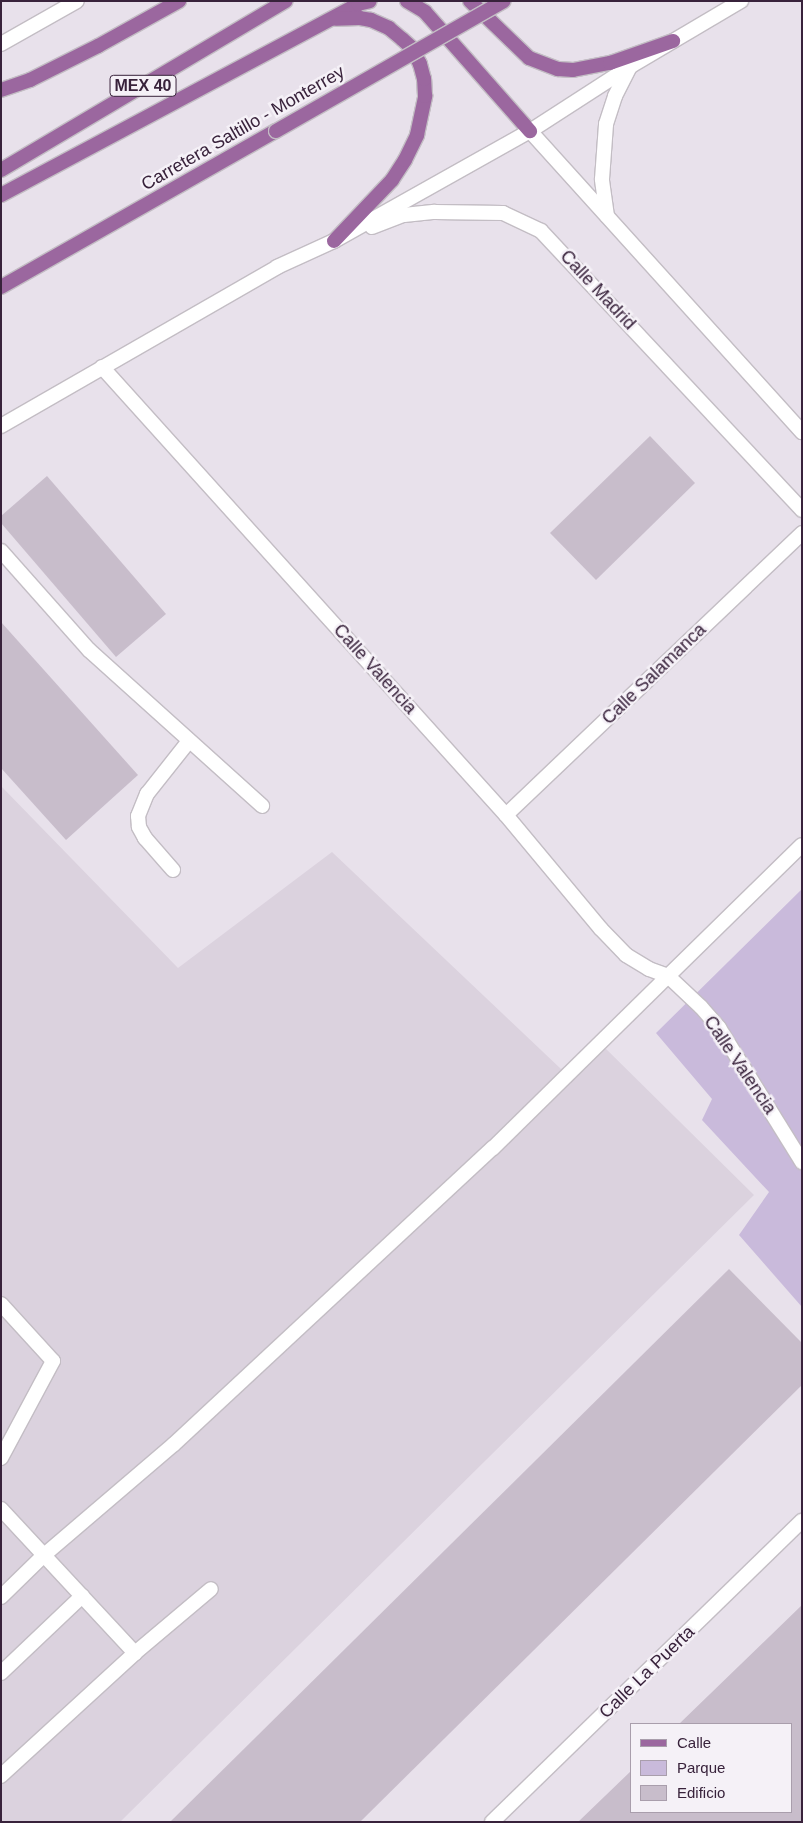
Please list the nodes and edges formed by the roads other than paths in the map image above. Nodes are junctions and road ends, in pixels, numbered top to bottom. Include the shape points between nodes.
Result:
1 (77, 1) edge
2 (179, 1) edge
3 (286, 1) edge
4 (370, 1) edge
5 (407, 1) edge
6 (470, 1) edge
7 (504, 1) edge
8 (741, 1) edge
9 (331, 20) junction
10 (673, 41) junction
11 (1, 44) edge
12 (631, 66) junction
13 (1, 90) edge
14 (530, 131) junction
15 (1, 170) edge
16 (1, 196) edge
17 (607, 216) junction
18 (334, 241) junction
19 (1, 287) edge
20 (102, 367) junction
21 (1, 426) edge
22 (802, 432) edge
23 (802, 510) edge
24 (802, 533) edge
25 (1, 550) edge
26 (188, 741) junction
27 (262, 806) dead end
28 (506, 815) junction
29 (802, 845) edge
30 (173, 870) dead end
31 (668, 976) junction
32 (802, 1162) edge
33 (1, 1304) edge
34 (1, 1458) edge
35 (1, 1509) edge
36 (802, 1521) edge
37 (43, 1556) junction
38 (211, 1589) dead end
39 (82, 1596) junction
40 (1, 1597) edge
41 (135, 1653) junction
42 (1, 1673) edge
43 (1, 1776) edge
44 (492, 1822) edge

1 - 11 street
2 - 13 main road via 30,80
3 - 15 main road, MEX 40
4 - 9 main road via 358,4
5 - 14 main road via 425,12
6 - 10 main road via 529,58 558,70 610,63
7 - 19 main road, Carretera Saltillo - Monterrey, bridge
8 - 10 street
9 - 16 main road
9 - 18 main road via 360,18 389,28 412,48 424,79 425,96 417,135 405,160 392,180
10 - 12 street
12 - 14 street
12 - 17 street via 615,96 606,124 602,179
14 - 17 street
14 - 18 street
17 - 22 street
18 - 20 street via 277,267
18 - 23 street, Calle Madrid via 404,216 435,212 503,213 541,231
20 - 21 street
20 - 28 street, Calle Valencia
24 - 28 street, Calle Salamanca
25 - 26 street via 89,650
26 - 27 street
26 - 30 street via 147,794 138,816 145,838
28 - 31 street, Calle Valencia via 626,955
29 - 31 street
31 - 32 street, Calle Valencia via 719,1028
31 - 37 street via 493,1148 181,1438
33 - 34 street via 53,1361
35 - 37 street
36 - 44 street, Calle La Puerta
37 - 39 street
37 - 40 street
38 - 41 street
39 - 41 street
39 - 42 street
41 - 43 street

